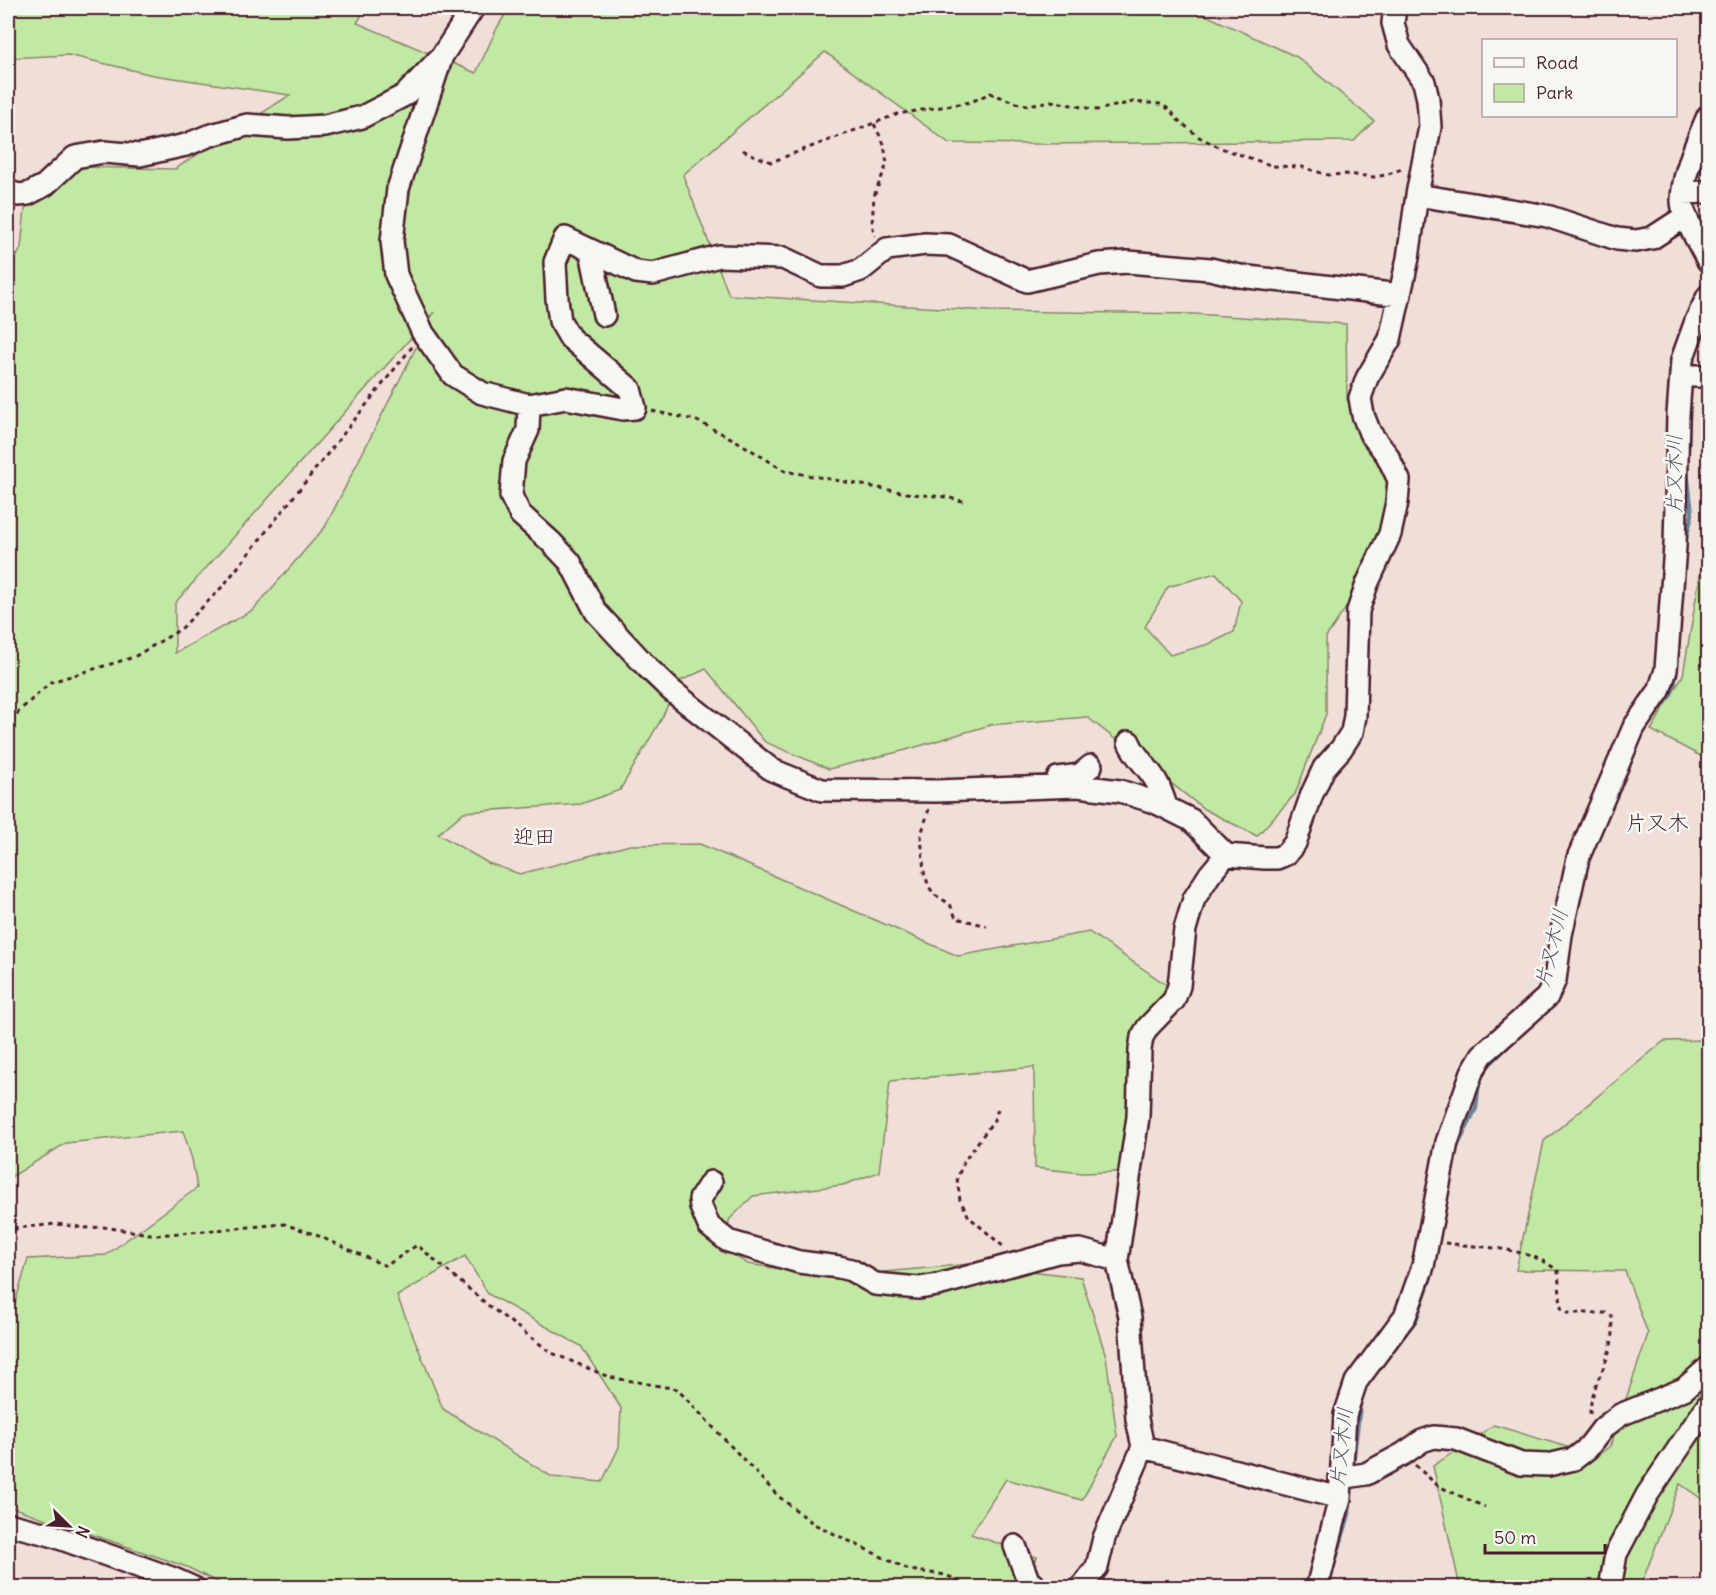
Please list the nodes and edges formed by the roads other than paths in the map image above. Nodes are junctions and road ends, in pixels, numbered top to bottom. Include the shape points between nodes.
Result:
1 (473, 8) edge
2 (1395, 8) edge
3 (442, 56) junction
4 (1708, 116) edge
5 (8, 191) edge
6 (1693, 193) edge
7 (1417, 195) junction
8 (1686, 216) junction
9 (591, 252) junction
10 (1708, 261) edge
11 (1400, 295) junction
12 (1708, 296) edge
13 (604, 315) dead end
14 (1694, 376) edge
15 (529, 405) junction
16 (1129, 742) dead end
17 (1091, 766) dead end
18 (1036, 787) junction
19 (1167, 808) junction
20 (1226, 855) junction
21 (711, 1182) dead end
22 (1117, 1260) junction
23 (1708, 1368) edge
24 (1708, 1406) edge
25 (1143, 1447) junction
26 (1346, 1482) junction
27 (8, 1524) edge
28 (1015, 1546) dead end
29 (194, 1587) edge
30 (1037, 1587) edge
31 (1081, 1587) edge
32 (1317, 1587) edge
33 (1610, 1587) edge

1 - 3 street
2 - 7 street via 1393,23 1398,45 1424,82 1428,99 1430,127
3 - 5 street via 405,95 362,117 325,126 247,125 140,155 104,152 75,157 45,185 28,194
3 - 15 street via 398,189 392,241 396,275 423,333 453,375 482,393
4 - 6 street via 1685,178
6 - 8 street via 1682,202
7 - 8 street via 1547,216 1636,242 1652,238
7 - 11 street
8 - 10 street
9 - 11 street via 636,272 653,274 719,256 783,258 821,276 843,276 861,270 886,250 925,244 949,246 1027,281 1099,264 1128,262 1210,268 1240,276
9 - 13 street
9 - 15 street via 565,238 555,262 560,321 570,338 630,389 635,408 567,398
11 - 20 street via 1390,339 1366,378 1360,398 1370,433 1399,480 1390,534 1358,611 1352,732 1324,768 1295,843 1286,854 1277,858
12 - 14 street via 1682,360
14 - 26 street via 1678,415 1675,546 1666,669 1659,691 1634,727 1578,858 1555,980 1547,997 1482,1055 1472,1072 1447,1142 1423,1266 1408,1308 1356,1382 1345,1415
15 - 18 street via 528,430 514,461 511,496 520,514 570,562 596,612 647,667 672,692 771,770 822,790
16 - 19 street via 1156,782
17 - 18 street via 1080,775 1053,778
18 - 19 street via 1120,790
19 - 20 street via 1191,820
20 - 22 street via 1194,899 1185,929 1174,1000 1143,1037 1138,1117
21 - 22 street via 699,1199 701,1207 709,1226 728,1241 799,1262 850,1270 875,1284 918,1288 938,1285 1058,1252 1080,1250
22 - 25 street via 1130,1317 1137,1419
23 - 26 street via 1684,1389 1620,1415 1574,1459 1548,1465 1521,1464 1456,1439 1434,1437 1422,1441 1407,1458
24 - 33 street via 1647,1495 1616,1554
25 - 26 street
25 - 31 street via 1104,1538 1097,1567
26 - 32 street
27 - 29 street via 51,1535
28 - 30 street via 1028,1580

